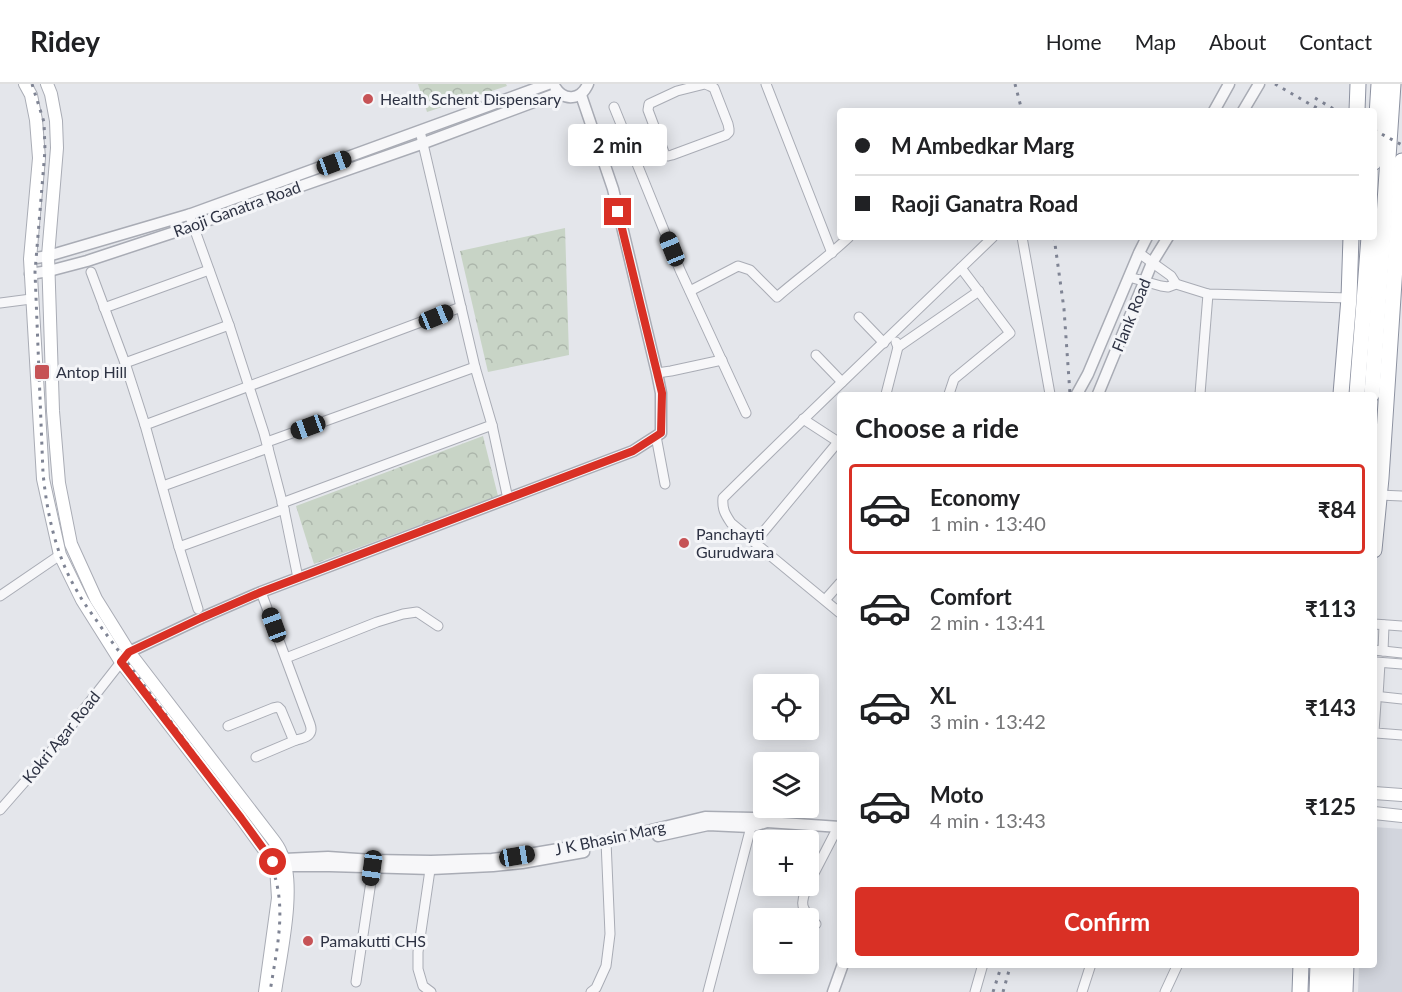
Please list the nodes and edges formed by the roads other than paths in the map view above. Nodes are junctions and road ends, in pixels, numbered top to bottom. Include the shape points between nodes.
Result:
1 (25, 84) edge
2 (47, 84) edge
3 (548, 84) edge
4 (588, 84) edge
5 (766, 84) edge
6 (1229, 84) edge
7 (1259, 84) edge
8 (1380, 84) edge
9 (1393, 84) edge
10 (556, 88) edge
11 (675, 88) edge
12 (581, 94) junction
13 (614, 107) dead end
14 (1216, 108) edge
15 (1245, 108) edge
16 (1377, 123) edge
17 (420, 131) junction
18 (424, 143) junction
19 (1402, 161) edge
20 (271, 191) junction
21 (189, 214) junction
22 (193, 226) junction
23 (1400, 237) edge
24 (846, 240) edge
25 (990, 240) edge
26 (1023, 240) edge
27 (1146, 240) edge
28 (1166, 240) edge
29 (1351, 240) edge
30 (1369, 240) edge
31 (832, 253) junction
32 (1139, 253) junction
33 (48, 256) junction
34 (30, 259) junction
35 (1152, 263) junction
36 (961, 268) junction
37 (209, 270) junction
38 (49, 271) junction
39 (91, 272) dead end
40 (30, 274) junction
41 (1129, 277) junction
42 (1145, 282) junction
43 (1176, 284) junction
44 (1396, 288) edge
45 (690, 291) junction
46 (979, 291) junction
47 (1208, 294) junction
48 (1349, 295) junction
49 (31, 299) junction
50 (0, 303) edge
51 (461, 307) junction
52 (105, 308) junction
53 (859, 317) dead end
54 (1370, 319) junction
55 (229, 325) junction
56 (892, 335) junction
57 (884, 343) junction
58 (898, 346) junction
59 (816, 355) dead end
60 (722, 360) junction
61 (125, 363) junction
62 (475, 367) junction
63 (657, 373) junction
64 (1105, 381) junction
65 (842, 382) junction
66 (249, 386) junction
67 (886, 392) edge
68 (950, 392) edge
69 (1050, 392) edge
70 (1078, 392) edge
71 (1099, 392) edge
72 (1104, 392) edge
73 (1200, 392) edge
74 (1341, 392) edge
75 (1358, 392) edge
76 (1372, 392) edge
77 (746, 413) dead end
78 (803, 419) junction
79 (145, 425) junction
80 (492, 425) junction
81 (40, 431) junction
82 (55, 431) junction
83 (656, 436) junction
84 (837, 442) edge
85 (267, 445) junction
86 (837, 445) edge
87 (665, 484) dead end
88 (163, 486) junction
89 (1379, 495) junction
90 (1402, 496) edge
91 (508, 499) junction
92 (283, 506) junction
93 (1377, 517) edge
94 (755, 542) junction
95 (179, 547) junction
96 (60, 555) junction
97 (298, 579) junction
98 (837, 586) edge
99 (261, 592) junction
100 (0, 596) edge
101 (825, 600) junction
102 (198, 609) dead end
103 (837, 610) edge
104 (1379, 624) edge
105 (438, 626) dead end
106 (1402, 626) edge
107 (1378, 651) edge
108 (1402, 653) edge
109 (125, 657) junction
110 (286, 658) junction
111 (1377, 662) edge
112 (1402, 664) edge
113 (1377, 699) edge
114 (1377, 699) edge
115 (1402, 699) edge
116 (1402, 704) edge
117 (228, 726) dead end
118 (1377, 734) edge
119 (1402, 735) edge
120 (296, 740) junction
121 (256, 757) dead end
122 (1377, 793) edge
123 (1402, 795) edge
124 (0, 810) edge
125 (1377, 813) edge
126 (1402, 816) edge
127 (752, 823) junction
128 (837, 827) edge
129 (837, 831) edge
130 (607, 844) junction
131 (280, 864) junction
132 (372, 864) junction
133 (819, 864) edge
134 (431, 865) junction
135 (842, 968) edge
136 (982, 968) edge
137 (1090, 968) edge
138 (1176, 968) edge
139 (1301, 968) edge
140 (1318, 968) edge
141 (1332, 968) edge
142 (1346, 968) edge
143 (356, 982) dead end
144 (265, 992) edge
145 (275, 992) edge
146 (431, 992) edge
147 (591, 992) edge
148 (708, 992) edge
149 (833, 992) edge
150 (975, 992) edge
151 (1082, 992) edge
152 (1165, 992) edge
153 (1300, 992) edge
154 (1317, 992) edge
155 (1331, 992) edge
156 (1345, 992) edge

1 - 34 main road via 36,120 39,158
2 - 33 main road via 56,121 57,148
3 - 17 street, Raoji Ganatra Road
4 - 12 street
5 - 31 street
6 - 14 street
7 - 15 street
8 - 16 highway
9 - 54 highway
10 - 12 street via 570,98
10 - 18 street, Raoji Ganatra Road
11 - 11 street via 648,106 664,155 729,132 714,88
12 - 63 street via 613,189
13 - 45 street
17 - 18 street
17 - 20 street, Raoji Ganatra Road
18 - 20 street, Raoji Ganatra Road
18 - 51 street
19 - 23 highway
20 - 21 street, Raoji Ganatra Road
20 - 22 street, Raoji Ganatra Road
21 - 22 street
21 - 33 street, Raoji Ganatra Road
22 - 37 street
22 - 38 street, Raoji Ganatra Road
23 - 44 highway
24 - 31 street
25 - 36 street
26 - 69 street
27 - 32 street
28 - 35 street, Flank Road
29 - 48 highway
30 - 54 highway
31 - 45 street via 777,297 750,270 738,266
32 - 35 street
32 - 41 street
33 - 34 street, Raoji Ganatra Road
33 - 38 main road
34 - 40 main road
35 - 42 street, Flank Road
35 - 43 street
36 - 46 street
36 - 56 street
37 - 52 street
37 - 55 street
38 - 40 street, Raoji Ganatra Road
38 - 82 main road
39 - 52 street
40 - 49 main road
41 - 42 street
41 - 70 street
42 - 43 street via 1168,287
42 - 64 street, Flank Road
43 - 47 street
44 - 54 highway
44 - 89 highway
45 - 60 street
46 - 58 street
46 - 68 street via 1010,333 954,379
47 - 48 street
47 - 73 street
48 - 54 highway
48 - 74 highway
49 - 50 street
49 - 81 main road
51 - 62 street
51 - 66 street
52 - 61 street
53 - 57 street
54 - 75 highway
54 - 76 highway
55 - 61 street
55 - 66 street
56 - 57 street
56 - 58 street
57 - 65 street
58 - 67 street
59 - 65 street
60 - 63 street
60 - 77 street
61 - 79 street
62 - 80 street
62 - 85 street
63 - 83 street via 662,393 661,433
64 - 71 street, Flank Road
64 - 72 street
65 - 78 street
66 - 79 street
66 - 85 street
78 - 84 street
78 - 94 street via 723,498 722,506 731,523
79 - 88 street
80 - 91 street
80 - 92 street
81 - 82 main road
81 - 96 main road via 43,479
82 - 109 main road via 58,483 71,544
83 - 87 street
83 - 91 street via 633,451
85 - 88 street
85 - 92 street
86 - 94 street
88 - 95 street
89 - 90 street
89 - 93 highway
91 - 97 street
92 - 95 street
92 - 97 street
94 - 101 street
95 - 102 street
96 - 100 street
96 - 109 main road via 82,600
97 - 99 street
98 - 101 street
99 - 109 street
99 - 110 street
101 - 103 street
104 - 106 street
104 - 107 street
105 - 110 street via 417,612 403,614
107 - 108 street
109 - 124 street, Kokri Agar Road via 50,754
109 - 131 main road via 241,818
110 - 120 street via 312,729 310,735
111 - 112 street
113 - 115 street
114 - 116 street
117 - 120 street via 278,707
118 - 119 street
120 - 121 street
122 - 123 main road
125 - 126 main road
127 - 128 street, J K Bhasin Marg
127 - 130 street, J K Bhasin Marg via 692,824
127 - 148 street
129 - 133 street
130 - 134 street, J K Bhasin Marg via 512,864
130 - 147 street via 609,945 606,966
131 - 132 street, J K Bhasin Marg via 328,857
131 - 144 main road
131 - 145 main road via 288,898
132 - 134 street, J K Bhasin Marg
132 - 143 street
134 - 146 street via 418,952 423,986
135 - 149 street
136 - 150 street
137 - 151 street
138 - 152 street
139 - 153 highway
140 - 154 highway
141 - 155 highway
142 - 156 highway

